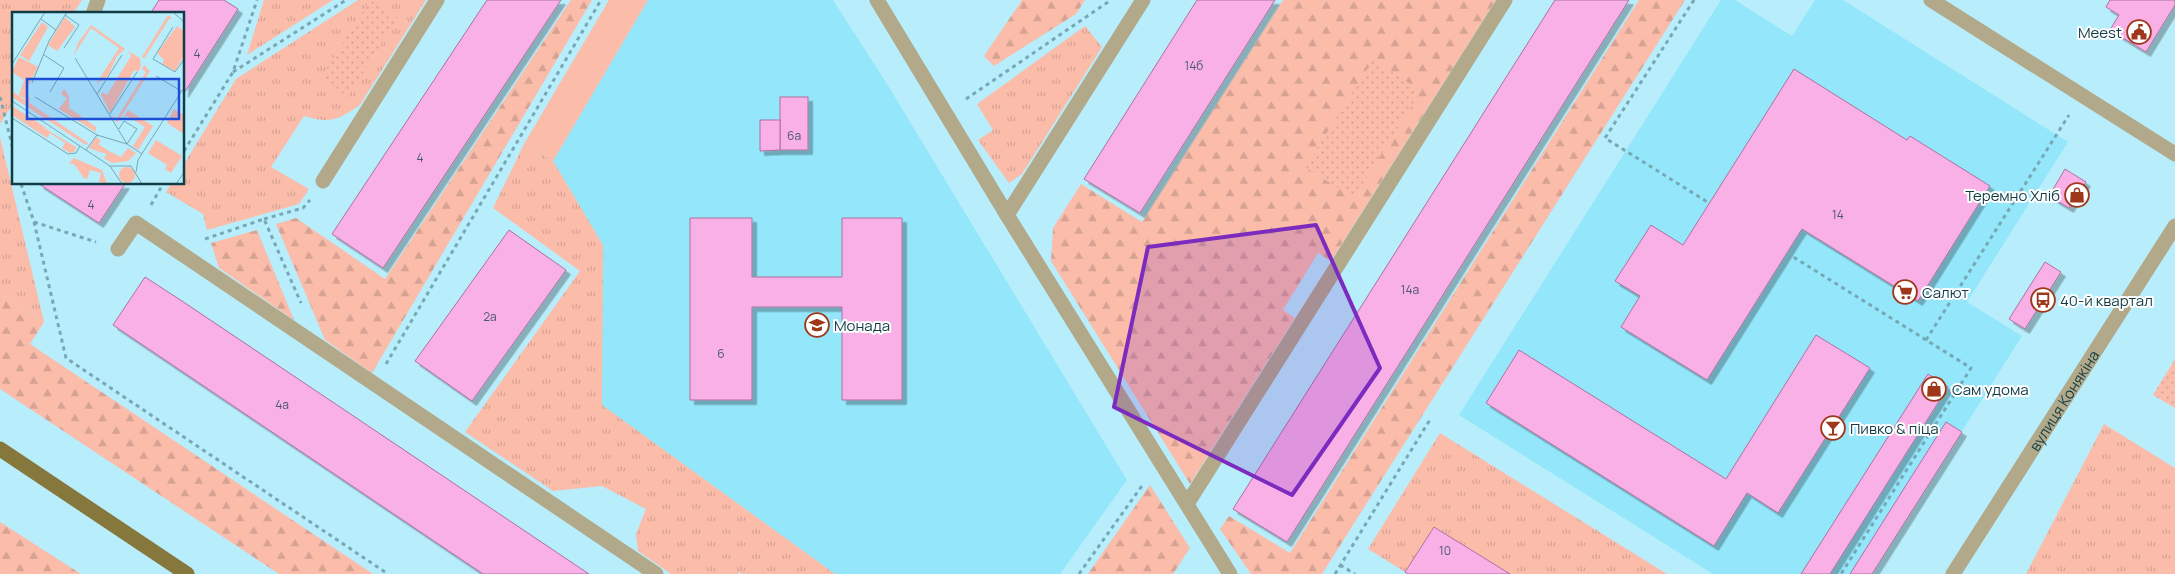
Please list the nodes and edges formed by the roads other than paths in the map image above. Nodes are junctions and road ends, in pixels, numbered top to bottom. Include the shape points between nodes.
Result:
1 (98, 0) edge
2 (437, 0) edge
3 (877, 0) edge
4 (1143, 0) edge
5 (1505, 0) edge
6 (1931, 0) edge
7 (94, 12) edge
8 (2175, 154) edge
9 (323, 181) road end
10 (1007, 215) junction
11 (2175, 226) edge
12 (118, 249) road end
13 (0, 448) edge
14 (1187, 504) junction
15 (187, 574) edge
16 (656, 574) edge
17 (1230, 574) edge
18 (1953, 574) edge

1 - 7 street
2 - 9 street
3 - 10 street
4 - 10 street
5 - 14 street
6 - 8 street
10 - 14 street
11 - 18 street, вулиця Конякіна
12 - 16 street via 136,223
13 - 15 main road
14 - 17 street

